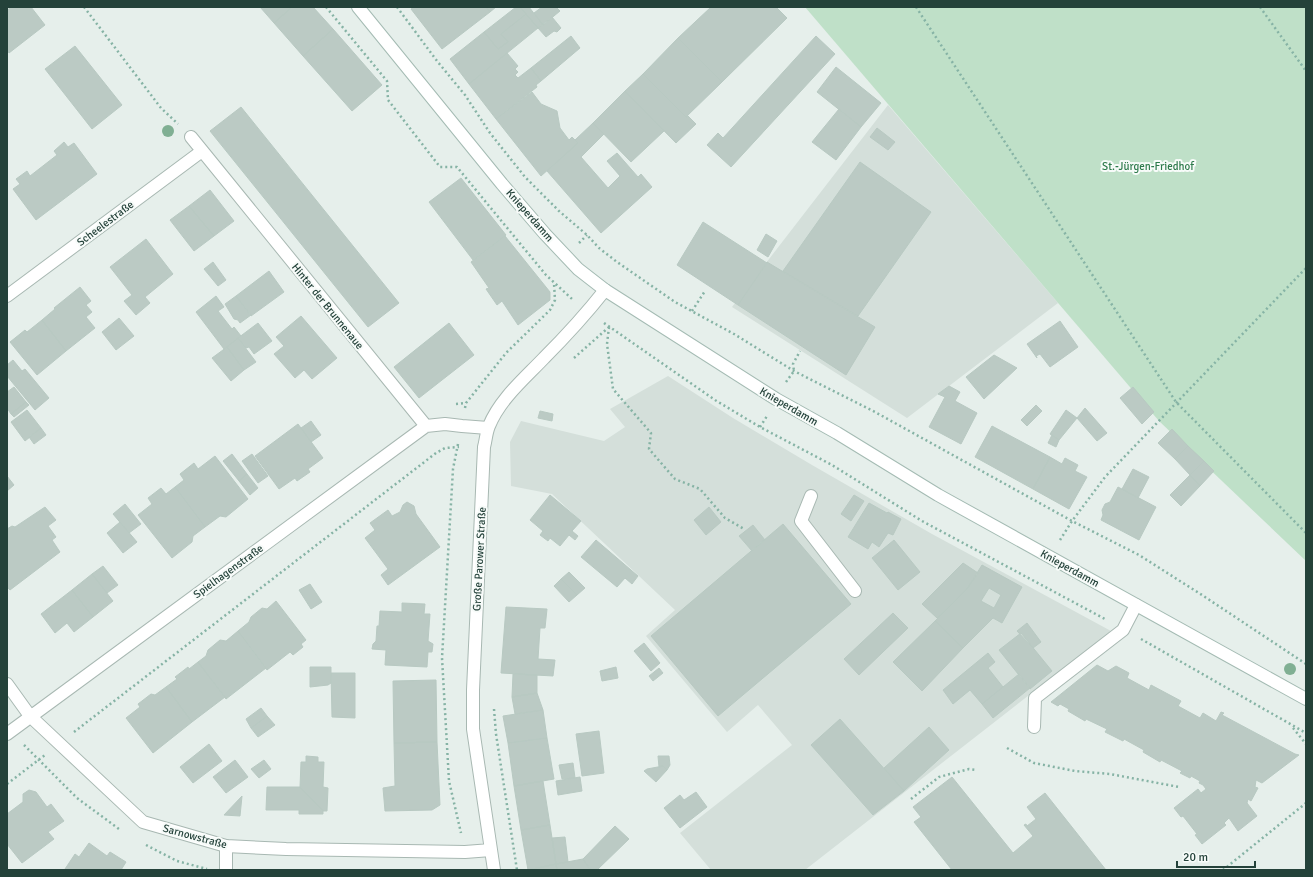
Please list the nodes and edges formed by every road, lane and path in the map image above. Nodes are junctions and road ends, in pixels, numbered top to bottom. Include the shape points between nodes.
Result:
1 (84, 7) edge
2 (358, 7) edge
3 (397, 7) edge
4 (916, 7) edge
5 (1260, 7) edge
6 (1306, 71) edge
7 (191, 137) joint
8 (202, 151) junction
9 (1305, 269) edge
10 (605, 290) junction
11 (705, 291) dead end
12 (7, 296) edge
13 (692, 311) junction
14 (572, 359) dead end
15 (1176, 402) junction
16 (426, 426) junction
17 (488, 428) junction
18 (458, 446) dead end
19 (811, 496) dead end
20 (1072, 521) junction
21 (744, 529) dead end
22 (1306, 533) edge
23 (1050, 557) junction
24 (855, 591) dead end
25 (1136, 605) junction
26 (1306, 664) edge
27 (7, 684) edge
28 (1306, 698) edge
29 (494, 703) dead end
30 (30, 716) junction
31 (1292, 726) dead end
32 (1034, 727) dead end
33 (7, 734) edge
34 (59, 744) junction
35 (1306, 744) edge
36 (1007, 748) dead end
37 (977, 770) dead end
38 (7, 784) edge
39 (1180, 787) dead end
40 (911, 799) dead end
41 (1306, 803) edge
42 (226, 846) junction
43 (491, 850) junction
44 (226, 870) edge
45 (494, 870) edge
46 (517, 870) edge
47 (1224, 870) edge

1 - 7 path via 161,108
2 - 10 street, Knieperdamm via 545,234 578,269
3 - 13 path via 525,177 599,248 675,302
4 - 15 path
5 - 6 path
7 - 8 street, Hinter der Brunnenaue
8 - 12 street, Scheelestraße
8 - 16 street, Hinter der Brunnenaue
9 - 15 path
10 - 17 street, Große Parower Straße via 588,312 517,385 503,402
10 - 23 street, Knieperdamm via 776,399
11 - 13 path
13 - 20 path via 794,371 875,412
14 - 21 path via 609,326 607,344 613,389 651,433 649,449 675,479 700,489 725,518
15 - 20 path via 1105,477
15 - 22 path
16 - 17 street via 445,424
16 - 30 street, Spielhagenstraße
17 - 43 street, Große Parower Straße via 484,447 473,729
18 - 34 path via 445,448 436,453
19 - 24 street via 801,521
20 - 23 path
20 - 26 path via 1139,555
23 - 25 street, Knieperdamm
25 - 28 street, Knieperdamm
25 - 32 street via 1124,630 1035,698
27 - 30 street, Sarnowstraße
29 - 46 path via 496,734
30 - 33 street, Spielhagenstraße
30 - 34 street, Sarnowstraße
31 - 35 path
34 - 38 path
34 - 42 street, Sarnowstraße via 143,822
36 - 39 path via 1041,765
37 - 40 path via 969,768 939,777
41 - 47 path
42 - 43 street, Sarnowstraße via 364,851
42 - 44 street
43 - 45 street, Große Parower Straße

